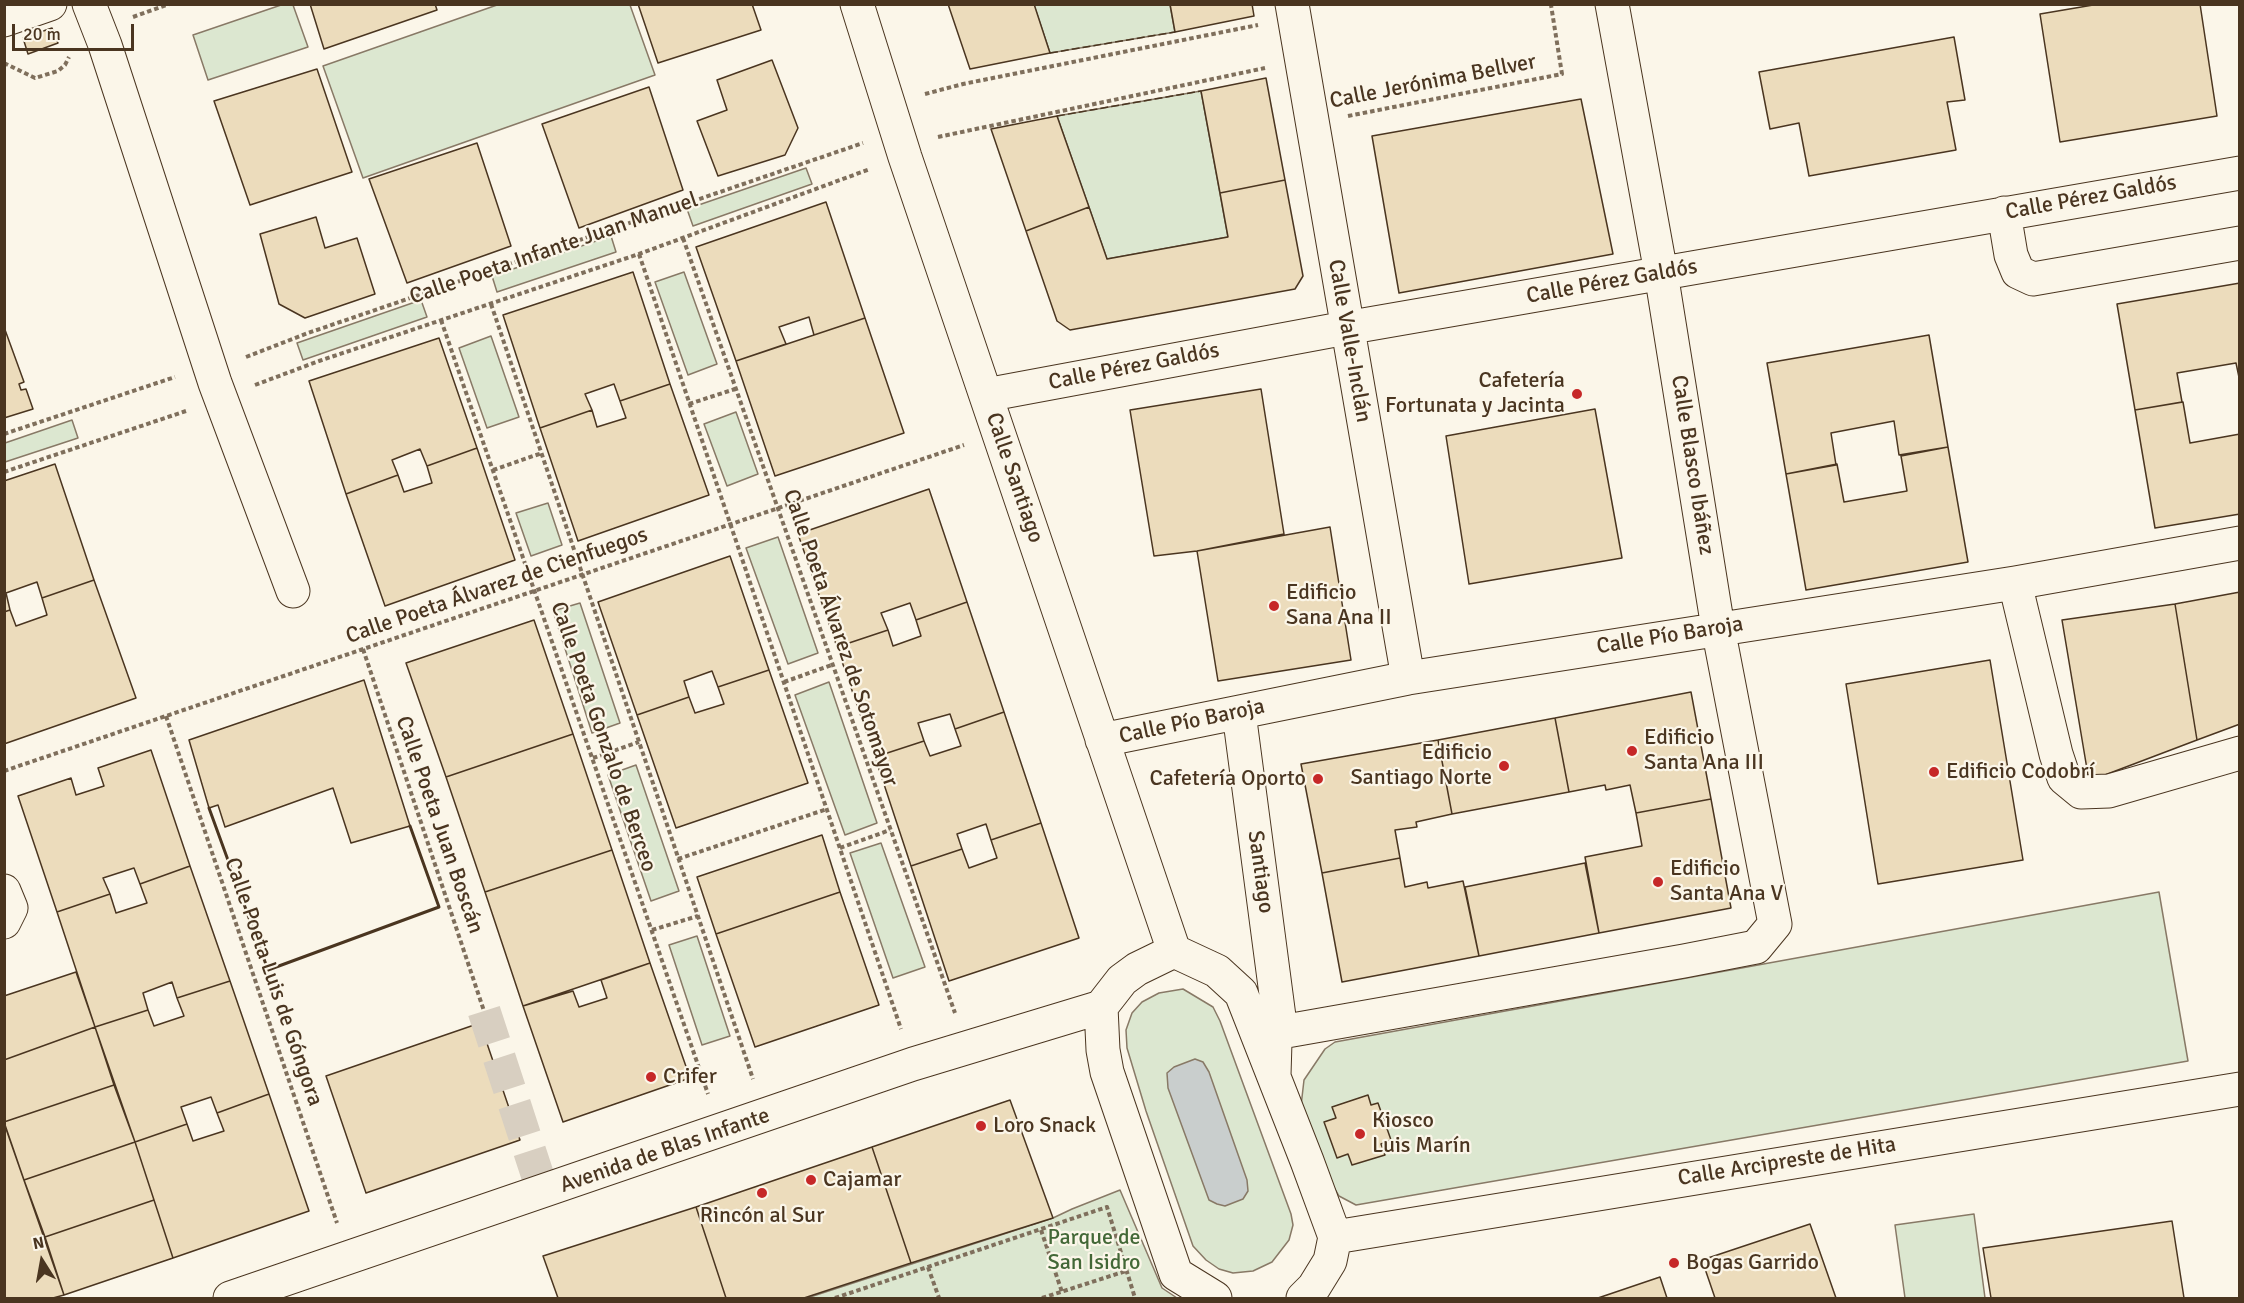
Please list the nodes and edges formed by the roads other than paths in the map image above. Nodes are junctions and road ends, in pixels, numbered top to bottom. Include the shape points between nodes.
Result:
1 (50, 4) edge
2 (89, 4) edge
3 (857, 4) edge
4 (1612, 4) edge
5 (1293, 11) edge
6 (4, 20) edge
7 (2240, 173) edge
8 (2004, 213) junction
9 (2240, 243) edge
10 (1661, 273) junction
11 (1346, 327) junction
12 (986, 395) junction
13 (2240, 543) edge
14 (2015, 583) junction
15 (293, 591) dead end
16 (1718, 628) junction
17 (1408, 678) junction
18 (1239, 712) junction
19 (1102, 740) junction
20 (2240, 753) edge
21 (4, 891) edge
22 (4, 922) edge
23 (1174, 951) junction
24 (1101, 1007) junction
25 (1281, 1032) junction
26 (1274, 1075) junction
27 (2240, 1089) edge
28 (1335, 1237) junction
29 (230, 1299) edge
30 (1215, 1299) edge
31 (1303, 1299) edge

1 - 6 street
2 - 15 street via 214,378
3 - 12 street, Calle Santiago
4 - 10 street, Calle Blasco Ibáñez
5 - 11 street, Calle Valle-Inclán
7 - 8 street, Calle Pérez Galdós
8 - 9 street via 2018,272 2033,279
8 - 10 street, Calle Pérez Galdós
10 - 11 street, Calle Pérez Galdós
10 - 16 street, Calle Blasco Ibáñez
11 - 12 street, Calle Pérez Galdós
11 - 17 street, Calle Valle-Inclán
12 - 19 street, Calle Santiago
13 - 14 street, Calle Pío Baroja
14 - 16 street, Calle Pío Baroja
14 - 20 street via 2056,754 2064,778 2081,792 2109,791
16 - 17 street, Calle Pío Baroja
16 - 25 street, Calle Blasco Ibáñez via 1775,924 1756,947
17 - 18 street, Calle Pío Baroja
18 - 19 street, Calle Pío Baroja
18 - 25 street, Santiago
19 - 23 street, Calle Santiago
21 - 22 street via 11,908
23 - 24 street via 1122,980
23 - 26 street via 1217,971 1241,993
24 - 29 street, Avenida de Blas Infante via 914,1064
24 - 30 street via 1107,1072 1176,1274
25 - 26 street via 1275,1042
26 - 28 street
27 - 28 street, Calle Arcipreste de Hita
28 - 31 street via 1330,1261

